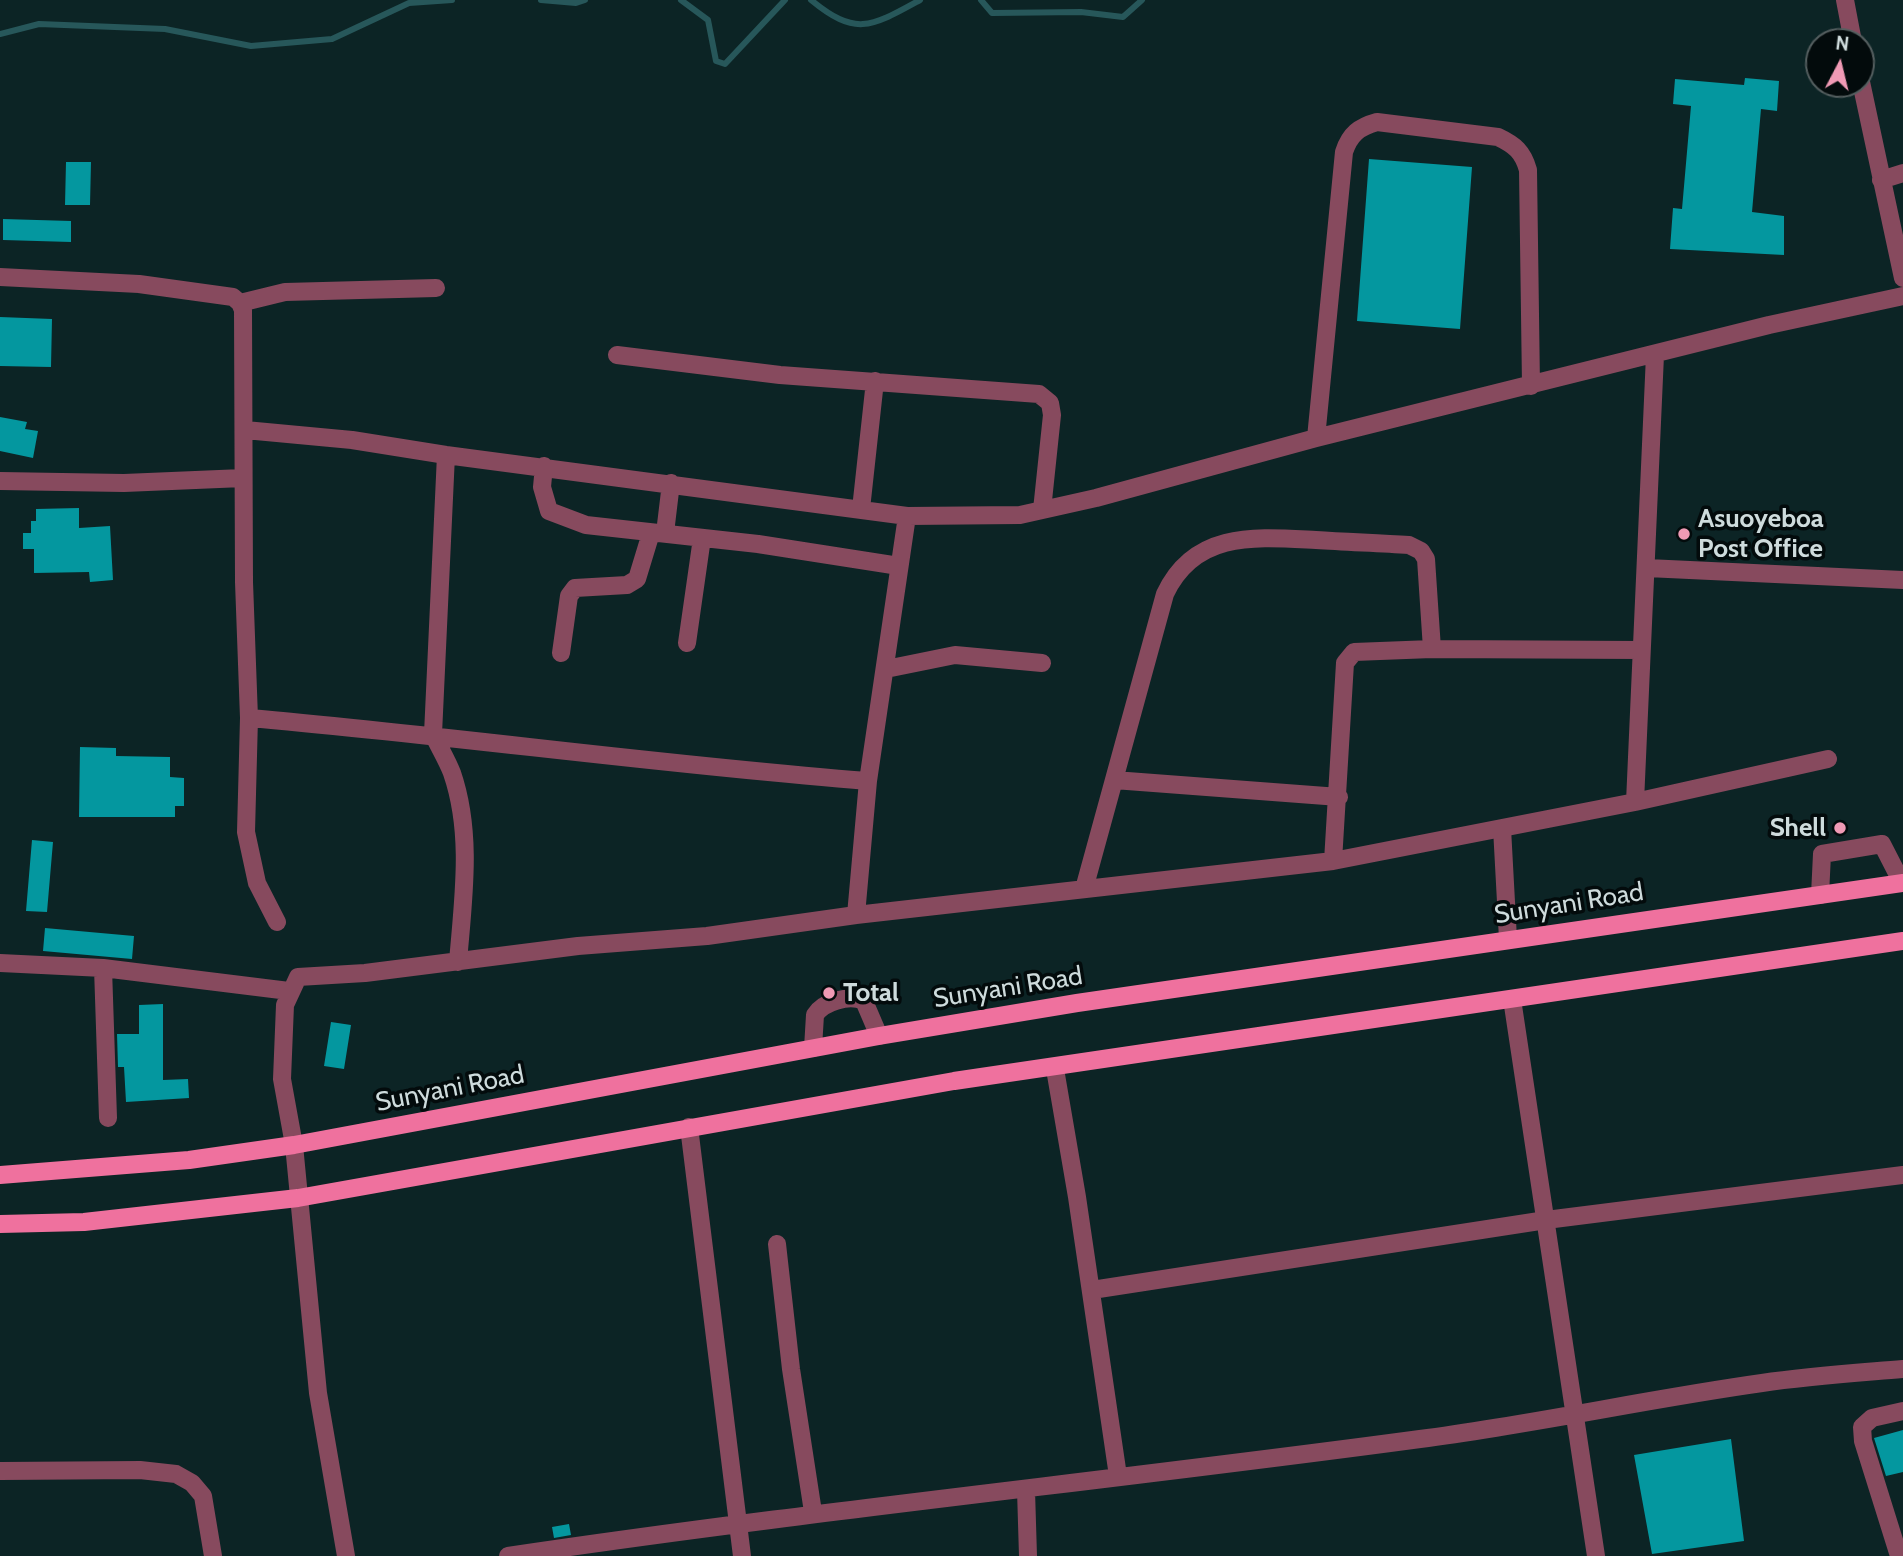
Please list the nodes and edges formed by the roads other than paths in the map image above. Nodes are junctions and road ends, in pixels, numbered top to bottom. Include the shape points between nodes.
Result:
1 (1845, 0) edge
2 (1850, 28) edge
3 (1864, 98) edge
4 (1903, 173) edge
5 (1881, 180) junction
6 (0, 277) edge
7 (1903, 278) edge
8 (436, 288) dead end
9 (1903, 296) edge
10 (240, 303) junction
11 (617, 355) dead end
12 (1655, 355) junction
13 (875, 380) junction
14 (1531, 386) junction
15 (245, 430) junction
16 (1316, 438) junction
17 (446, 455) junction
18 (544, 466) junction
19 (243, 478) junction
20 (0, 481) edge
21 (671, 482) junction
22 (861, 509) junction
23 (1042, 510) junction
24 (907, 516) junction
25 (658, 533) junction
26 (702, 538) junction
27 (899, 566) junction
28 (1647, 568) junction
29 (1903, 580) edge
30 (687, 643) dead end
31 (1432, 649) junction
32 (1641, 650) junction
33 (561, 653) dead end
34 (1042, 663) dead end
35 (886, 669) junction
36 (249, 718) junction
37 (433, 734) junction
38 (1828, 760) dead end
39 (1114, 780) junction
40 (868, 781) junction
41 (1339, 797) junction
42 (1635, 802) junction
43 (1502, 828) junction
44 (1333, 861) junction
45 (1903, 883) edge
46 (1084, 889) junction
47 (1820, 895) junction
48 (856, 915) junction
49 (277, 922) dead end
50 (1507, 939) junction
51 (1903, 941) edge
52 (458, 962) junction
53 (0, 963) edge
54 (103, 968) junction
55 (289, 991) junction
56 (1512, 999) junction
57 (879, 1036) junction
58 (813, 1048) junction
59 (1055, 1069) junction
60 (108, 1118) dead end
61 (689, 1127) junction
62 (294, 1145) junction
63 (0, 1175) edge
64 (1903, 1175) edge
65 (298, 1198) junction
66 (1546, 1220) junction
67 (0, 1224) edge
68 (777, 1244) dead end
69 (1092, 1290) junction
70 (1903, 1369) edge
71 (1903, 1411) edge
72 (1574, 1414) junction
73 (0, 1471) edge
74 (1118, 1476) junction
75 (1026, 1490) junction
76 (813, 1512) junction
77 (736, 1522) junction
78 (213, 1556) edge
79 (346, 1556) edge
80 (508, 1556) edge
81 (742, 1556) edge
82 (1028, 1556) edge
83 (1596, 1556) edge
84 (1899, 1556) edge

1 - 2 street
3 - 5 street
4 - 5 street
5 - 7 street
6 - 10 street via 139,284 233,298
8 - 10 street via 285,292
9 - 12 street
10 - 15 street
11 - 13 street via 780,375
12 - 14 street
12 - 28 street
13 - 22 street
13 - 23 street via 1040,394 1050,403 1052,415
14 - 16 street
14 - 16 street via 1528,170 1524,156 1498,137 1377,122 1361,127 1349,138 1344,152
15 - 17 street
15 - 19 street
16 - 23 street
17 - 18 street
17 - 37 street
18 - 21 street
18 - 25 street via 542,487 549,511 586,525
19 - 20 street via 124,483
19 - 36 street
21 - 22 street
21 - 25 street
22 - 24 street
23 - 24 street via 1020,515
24 - 27 street
25 - 26 street
25 - 33 street via 637,579 627,585 575,588 569,596
26 - 27 street
26 - 30 street
27 - 35 street
28 - 29 street
28 - 32 street
31 - 32 street
31 - 39 street via 1426,559 1409,545 1254,537 1216,545 1182,566 1165,594
31 - 41 street via 1354,652 1349,656
32 - 42 street
34 - 35 street via 955,656
35 - 40 street
36 - 37 street
36 - 49 street via 246,832 257,883
37 - 40 street via 731,770
37 - 52 street via 452,772 461,811 466,876
38 - 42 street
39 - 41 street
39 - 46 street
40 - 48 street
41 - 44 street
42 - 43 street
43 - 44 street
43 - 50 street
44 - 46 street
45 - 47 main road, Sunyani Road
45 - 47 street via 1882,844 1822,854
46 - 48 street
47 - 50 main road, Sunyani Road
48 - 52 street
50 - 57 main road, Sunyani Road
51 - 56 main road
52 - 55 street via 298,977
53 - 54 street
54 - 55 street
54 - 60 street
55 - 62 street via 282,1028 282,1079
56 - 59 main road
56 - 66 street
57 - 58 main road, Sunyani Road
57 - 58 street via 864,1001 828,1003 814,1016
58 - 62 main road, Sunyani Road
59 - 61 main road via 954,1081
59 - 69 street
61 - 65 main road
61 - 77 street
62 - 63 main road, Sunyani Road via 189,1160
62 - 65 street
64 - 66 street
65 - 67 main road via 84,1222
65 - 79 street via 317,1393
66 - 69 street
66 - 72 street
68 - 76 street
69 - 74 street
70 - 72 street via 1764,1383
71 - 84 street via 1872,1418 1862,1427
72 - 74 street via 1424,1439
72 - 83 street
73 - 78 street via 140,1470 176,1475 192,1483 203,1496
74 - 75 street
75 - 76 street
75 - 82 street
76 - 77 street
77 - 80 street
77 - 81 street

